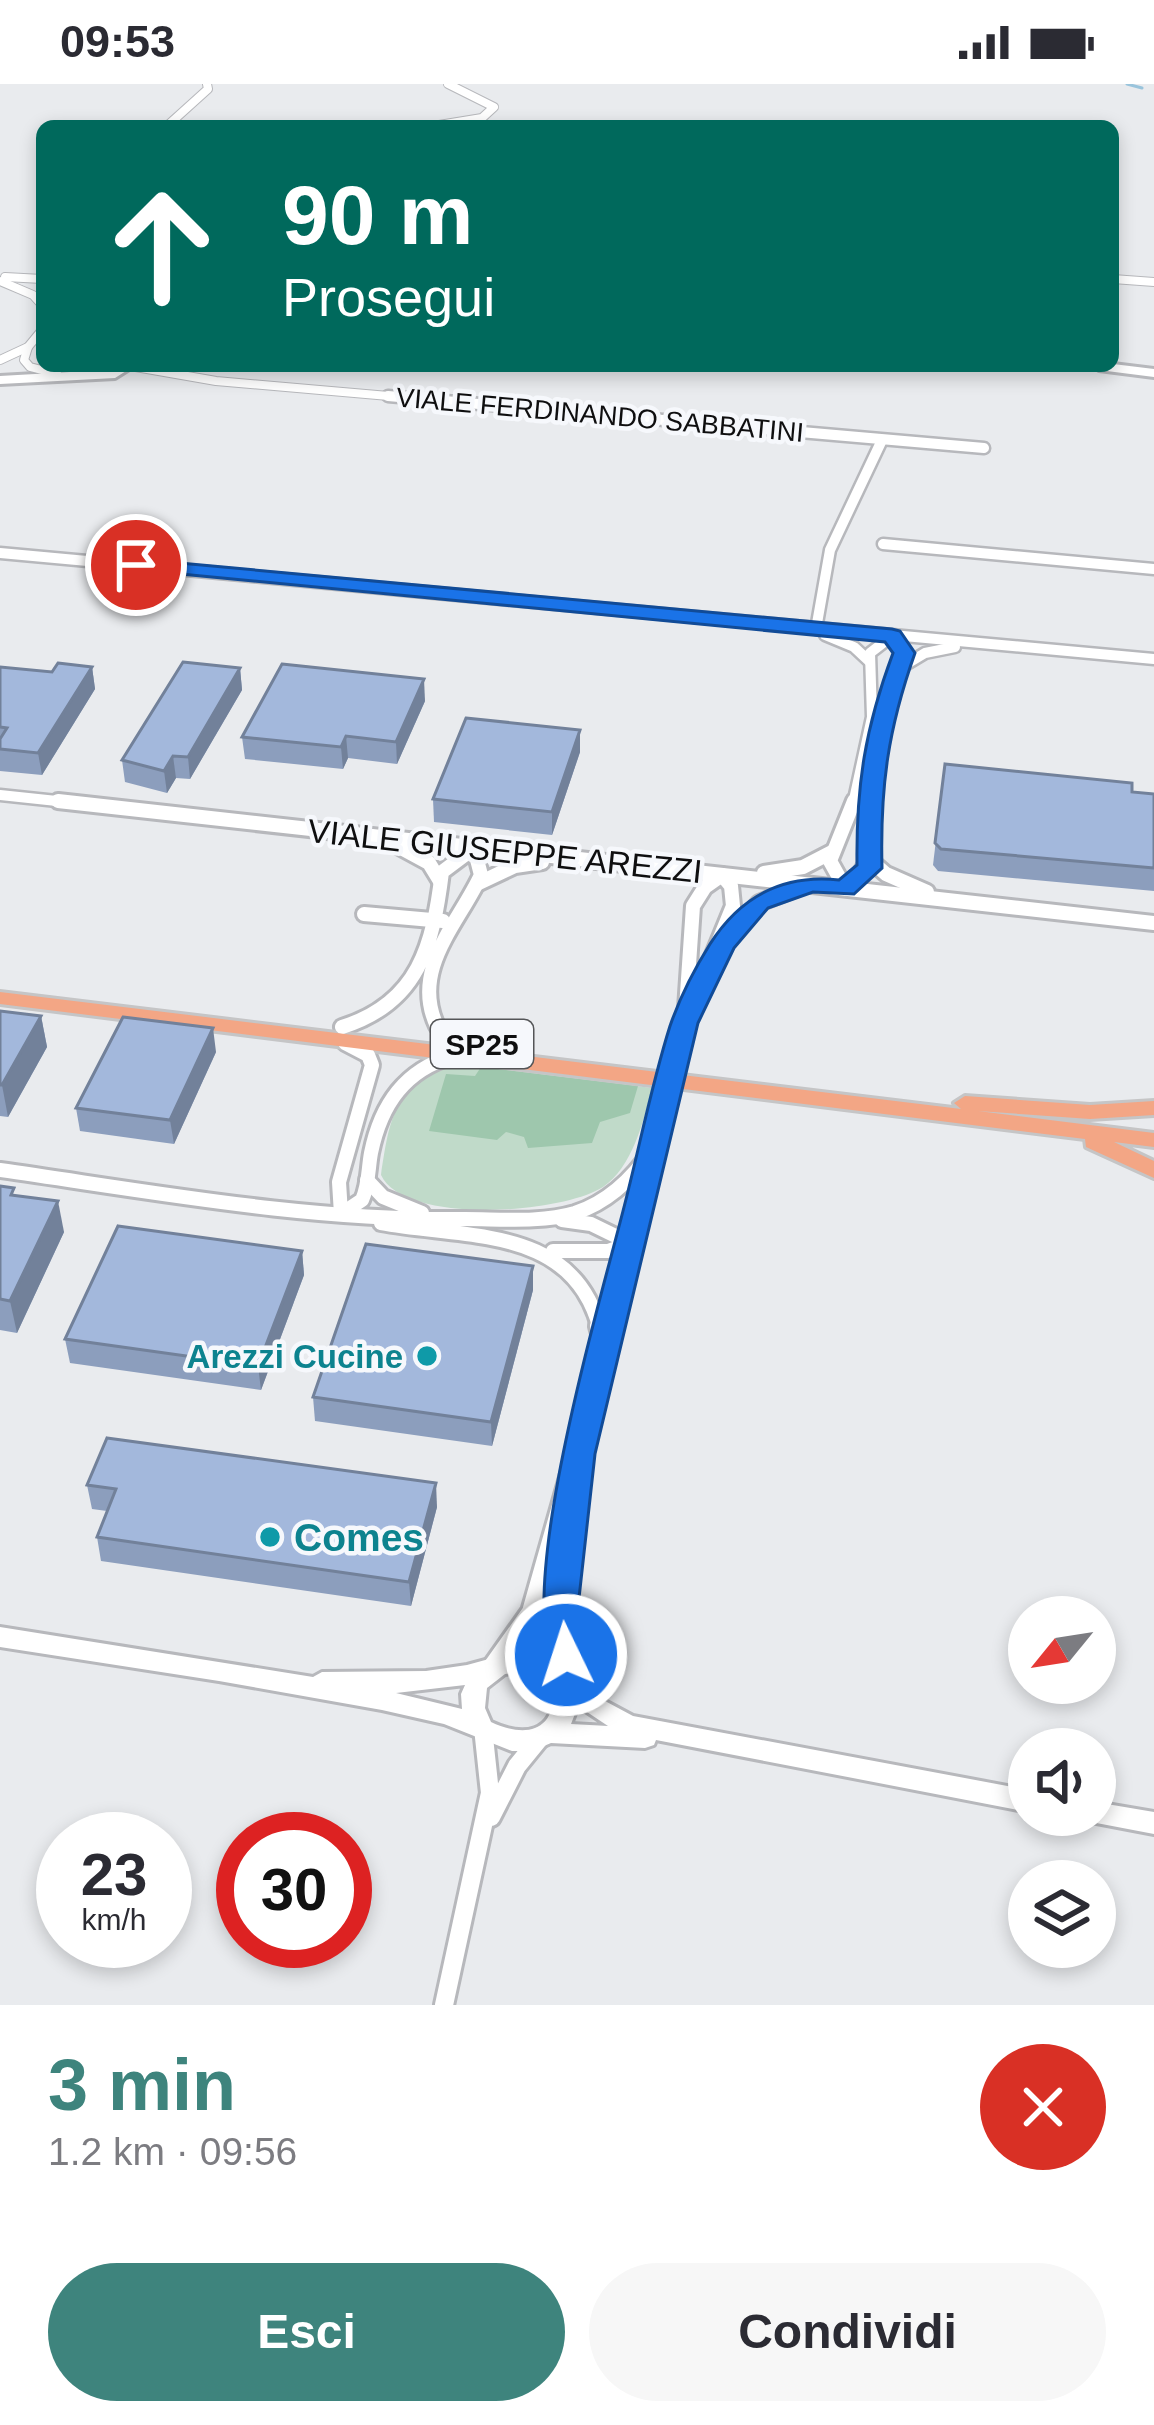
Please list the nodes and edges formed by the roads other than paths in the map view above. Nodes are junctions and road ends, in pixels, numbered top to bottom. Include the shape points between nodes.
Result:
1 (207, 84) edge
2 (448, 84) edge
3 (173, 120) edge
4 (470, 120) edge
5 (0, 279) edge
6 (1119, 279) edge
7 (36, 282) edge
8 (1154, 282) edge
9 (36, 291) edge
10 (33, 295) junction
11 (36, 298) edge
12 (36, 337) edge
13 (28, 347) junction
14 (0, 360) edge
15 (36, 369) edge
16 (1119, 369) edge
17 (49, 372) edge
18 (76, 372) edge
19 (78, 372) edge
20 (118, 372) edge
21 (163, 372) edge
22 (1154, 373) edge
23 (57, 374) junction
24 (6, 380) edge
25 (215, 381) junction
26 (882, 440) junction
27 (984, 448) dead end
28 (883, 544) dead end
29 (0, 554) edge
30 (1154, 569) edge
31 (754, 623) junction
32 (816, 628) junction
33 (892, 636) junction
34 (1019, 647) junction
35 (1154, 659) edge
36 (869, 661) junction
37 (899, 668) junction
38 (0, 795) edge
39 (366, 836) junction
40 (474, 848) junction
41 (832, 852) junction
42 (592, 861) junction
43 (871, 861) junction
44 (664, 868) junction
45 (727, 875) junction
46 (441, 883) junction
47 (813, 885) junction
48 (475, 886) junction
49 (845, 888) junction
50 (955, 901) junction
51 (693, 906) junction
52 (364, 914) dead end
53 (445, 921) junction
54 (1154, 923) edge
55 (705, 980) junction
56 (0, 985) edge
57 (0, 998) edge
58 (685, 1023) junction
59 (338, 1032) junction
60 (464, 1048) junction
61 (1154, 1108) edge
62 (965, 1109) junction
63 (1154, 1126) edge
64 (1154, 1140) edge
65 (652, 1150) junction
66 (0, 1170) edge
67 (1154, 1170) edge
68 (338, 1179) junction
69 (367, 1180) junction
70 (286, 1208) junction
71 (341, 1214) junction
72 (548, 1218) junction
73 (469, 1220) junction
74 (630, 1243) junction
75 (548, 1250) junction
76 (605, 1354) junction
77 (578, 1454) junction
78 (0, 1637) edge
79 (490, 1669) junction
80 (287, 1681) junction
81 (569, 1681) junction
82 (481, 1725) junction
83 (545, 1736) junction
84 (704, 1742) junction
85 (1008, 1797) edge
86 (1116, 1817) edge
87 (1154, 1823) edge
88 (484, 1832) junction
89 (444, 2005) edge

1 - 3 street
2 - 4 street via 494,107
5 - 7 street
5 - 10 street
6 - 8 street
9 - 10 street
10 - 11 street
12 - 13 street
13 - 14 street
13 - 15 street via 24,360
16 - 22 street
17 - 23 street
18 - 23 street
19 - 24 street
20 - 25 street
21 - 25 street
23 - 24 street
25 - 26 street, VIALE FERDINANDO SABBATINI
26 - 27 street, VIALE FERDINANDO SABBATINI
26 - 32 street via 830,550
28 - 30 street
29 - 31 street
31 - 32 street
31 - 36 street via 825,635
32 - 33 street
33 - 34 street
33 - 36 street
33 - 37 street via 904,653
34 - 35 street
34 - 37 street via 939,649
36 - 41 street via 872,717 857,794
37 - 43 street via 880,718 868,796
38 - 39 street, VIALE GIUSEPPE AREZZI
39 - 40 street, VIALE GIUSEPPE AREZZI
39 - 46 street via 418,855
40 - 42 street, VIALE GIUSEPPE AREZZI
40 - 46 street via 447,865
40 - 48 street via 482,872
41 - 45 street via 786,871
41 - 49 street via 832,870
42 - 44 street, VIALE GIUSEPPE AREZZI
42 - 48 street via 531,862
43 - 49 street
43 - 50 street via 904,884
44 - 45 street, VIALE GIUSEPPE AREZZI
44 - 51 street
45 - 47 street, VIALE GIUSEPPE AREZZI
45 - 51 street
45 - 55 street via 733,906
46 - 53 street
47 - 49 street, VIALE GIUSEPPE AREZZI
47 - 55 street via 759,903 733,928
48 - 53 street
49 - 50 street, VIALE GIUSEPPE AREZZI
50 - 54 street, VIALE GIUSEPPE AREZZI
51 - 58 street
52 - 53 street
53 - 59 street via 395,1004
53 - 60 street via 427,1004 436,1026
55 - 58 street
56 - 59 main road, SP25
57 - 59 main road, SP25
58 - 65 street, bridge
59 - 60 main road, SP25
59 - 68 street via 373,1066
60 - 62 main road, SP25
60 - 69 street via 428,1063 393,1093 376,1128
61 - 62 main road via 1090,1112 1010,1102
62 - 63 main road, SP25
62 - 64 main road, SP25
62 - 67 main road via 1106,1145
65 - 72 street via 614,1194
65 - 74 street
66 - 70 street
68 - 70 street via 319,1197
68 - 71 street
69 - 71 street via 362,1200
69 - 73 street via 400,1206
70 - 71 street
71 - 73 street
71 - 75 street
72 - 73 street
72 - 74 street via 591,1224
74 - 75 street via 608,1252
74 - 76 street
75 - 76 street via 593,1294
76 - 77 street
77 - 79 street via 532,1612
77 - 81 street via 560,1607
78 - 80 street
79 - 80 street via 446,1682
79 - 81 street via 528,1660
79 - 82 street via 471,1701
80 - 82 street
81 - 83 street via 566,1712
81 - 84 street via 629,1725
82 - 83 street via 509,1741
82 - 88 street via 491,1773
83 - 84 street
83 - 88 street via 507,1783
84 - 85 street
86 - 87 street
88 - 89 street

